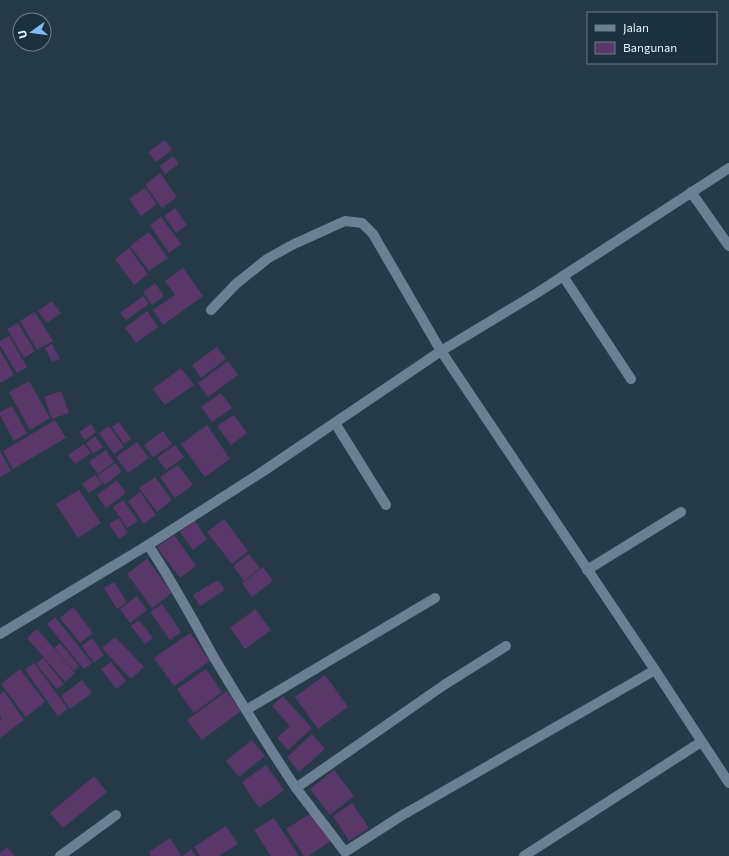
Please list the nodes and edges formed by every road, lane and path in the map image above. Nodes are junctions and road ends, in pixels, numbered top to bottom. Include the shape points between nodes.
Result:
1 (729, 168) edge
2 (692, 192) junction
3 (729, 246) edge
4 (563, 276) junction
5 (212, 310) dead end
6 (441, 352) junction
7 (631, 379) dead end
8 (335, 422) junction
9 (386, 505) dead end
10 (681, 512) dead end
11 (148, 545) junction
12 (587, 570) junction
13 (435, 598) dead end
14 (0, 634) edge
15 (506, 646) dead end
16 (655, 670) junction
17 (246, 710) junction
18 (701, 742) junction
19 (729, 783) edge
20 (296, 788) junction
21 (116, 815) dead end
22 (342, 854) edge
23 (60, 856) edge
24 (524, 856) edge

1 - 2 street
2 - 3 street
2 - 4 street
4 - 6 street
4 - 7 street
5 - 6 street via 236,284 267,259 345,221 362,223 373,234
6 - 8 street
6 - 12 street
8 - 9 street
8 - 11 street
10 - 12 street
11 - 14 street
11 - 17 street
12 - 16 street
13 - 17 street
15 - 20 street via 444,685
16 - 18 street
16 - 22 street via 401,816
17 - 20 street
18 - 19 street
18 - 24 street
20 - 22 street
21 - 23 street

